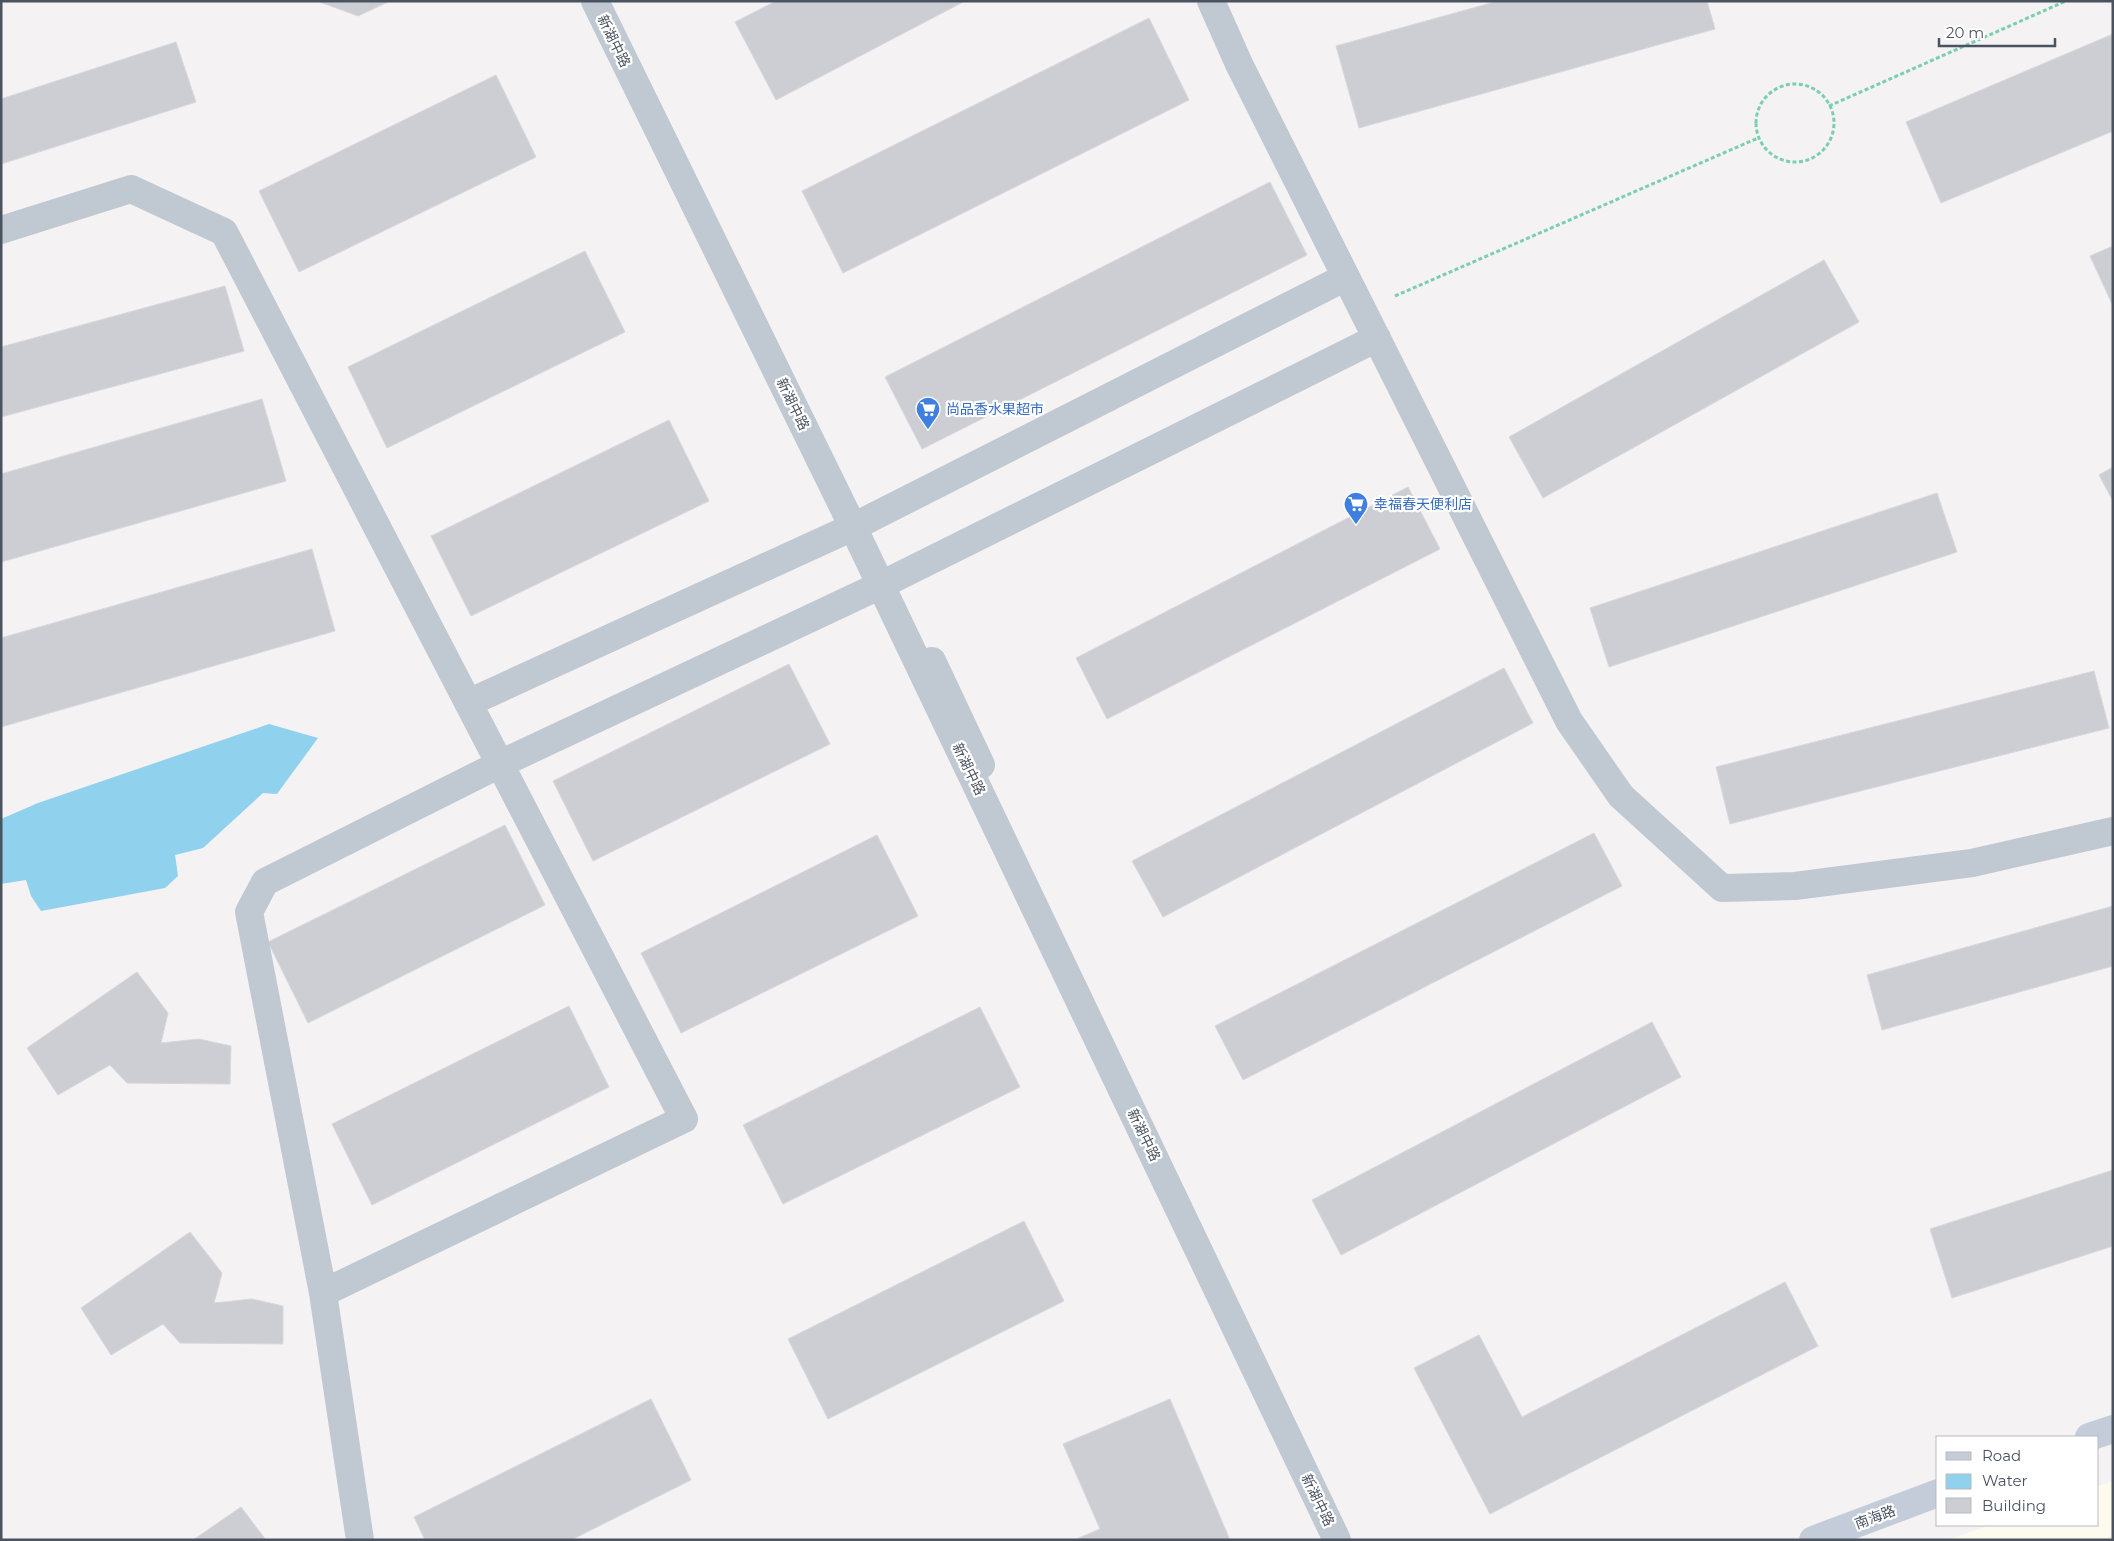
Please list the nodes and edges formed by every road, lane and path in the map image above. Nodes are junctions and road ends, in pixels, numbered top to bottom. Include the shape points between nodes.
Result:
1 (595, 1) edge
2 (601, 1) edge
3 (1211, 1) edge
4 (2066, 1) edge
5 (1829, 106) junction
6 (1758, 138) junction
7 (1, 230) edge
8 (1346, 277) junction
9 (1363, 310) junction
10 (1377, 338) junction
11 (858, 524) junction
12 (886, 583) junction
13 (468, 703) junction
14 (500, 764) junction
15 (2113, 832) edge
16 (323, 1293) junction
17 (2113, 1428) edge
18 (2092, 1436) edge
19 (1936, 1495) edge
20 (1856, 1532) edge
21 (360, 1540) edge
22 (1338, 1540) edge
23 (1813, 1540) edge

1 - 11 street, 新湖中路
2 - 11 street
3 - 8 street via 1239,64
4 - 5 path
5 - 6 path via 1820,93 1809,87 1783,86 1763,101 1756,125
5 - 6 path via 1834,128 1822,151 1812,158 1800,162 1775,157
6 - 9 path
7 - 13 street via 131,189 224,232
8 - 9 street
8 - 11 street
9 - 10 street
10 - 12 street
10 - 15 street via 1569,721 1621,796 1722,888 1795,886 1972,864
11 - 12 street, 新湖中路
11 - 13 street
12 - 14 street
12 - 22 street, 新湖中路
13 - 14 street
14 - 16 street via 265,882 249,912
14 - 16 street via 684,1119
16 - 21 street
17 - 18 main road
19 - 20 main road, 南海路
20 - 23 main road, 南海路

